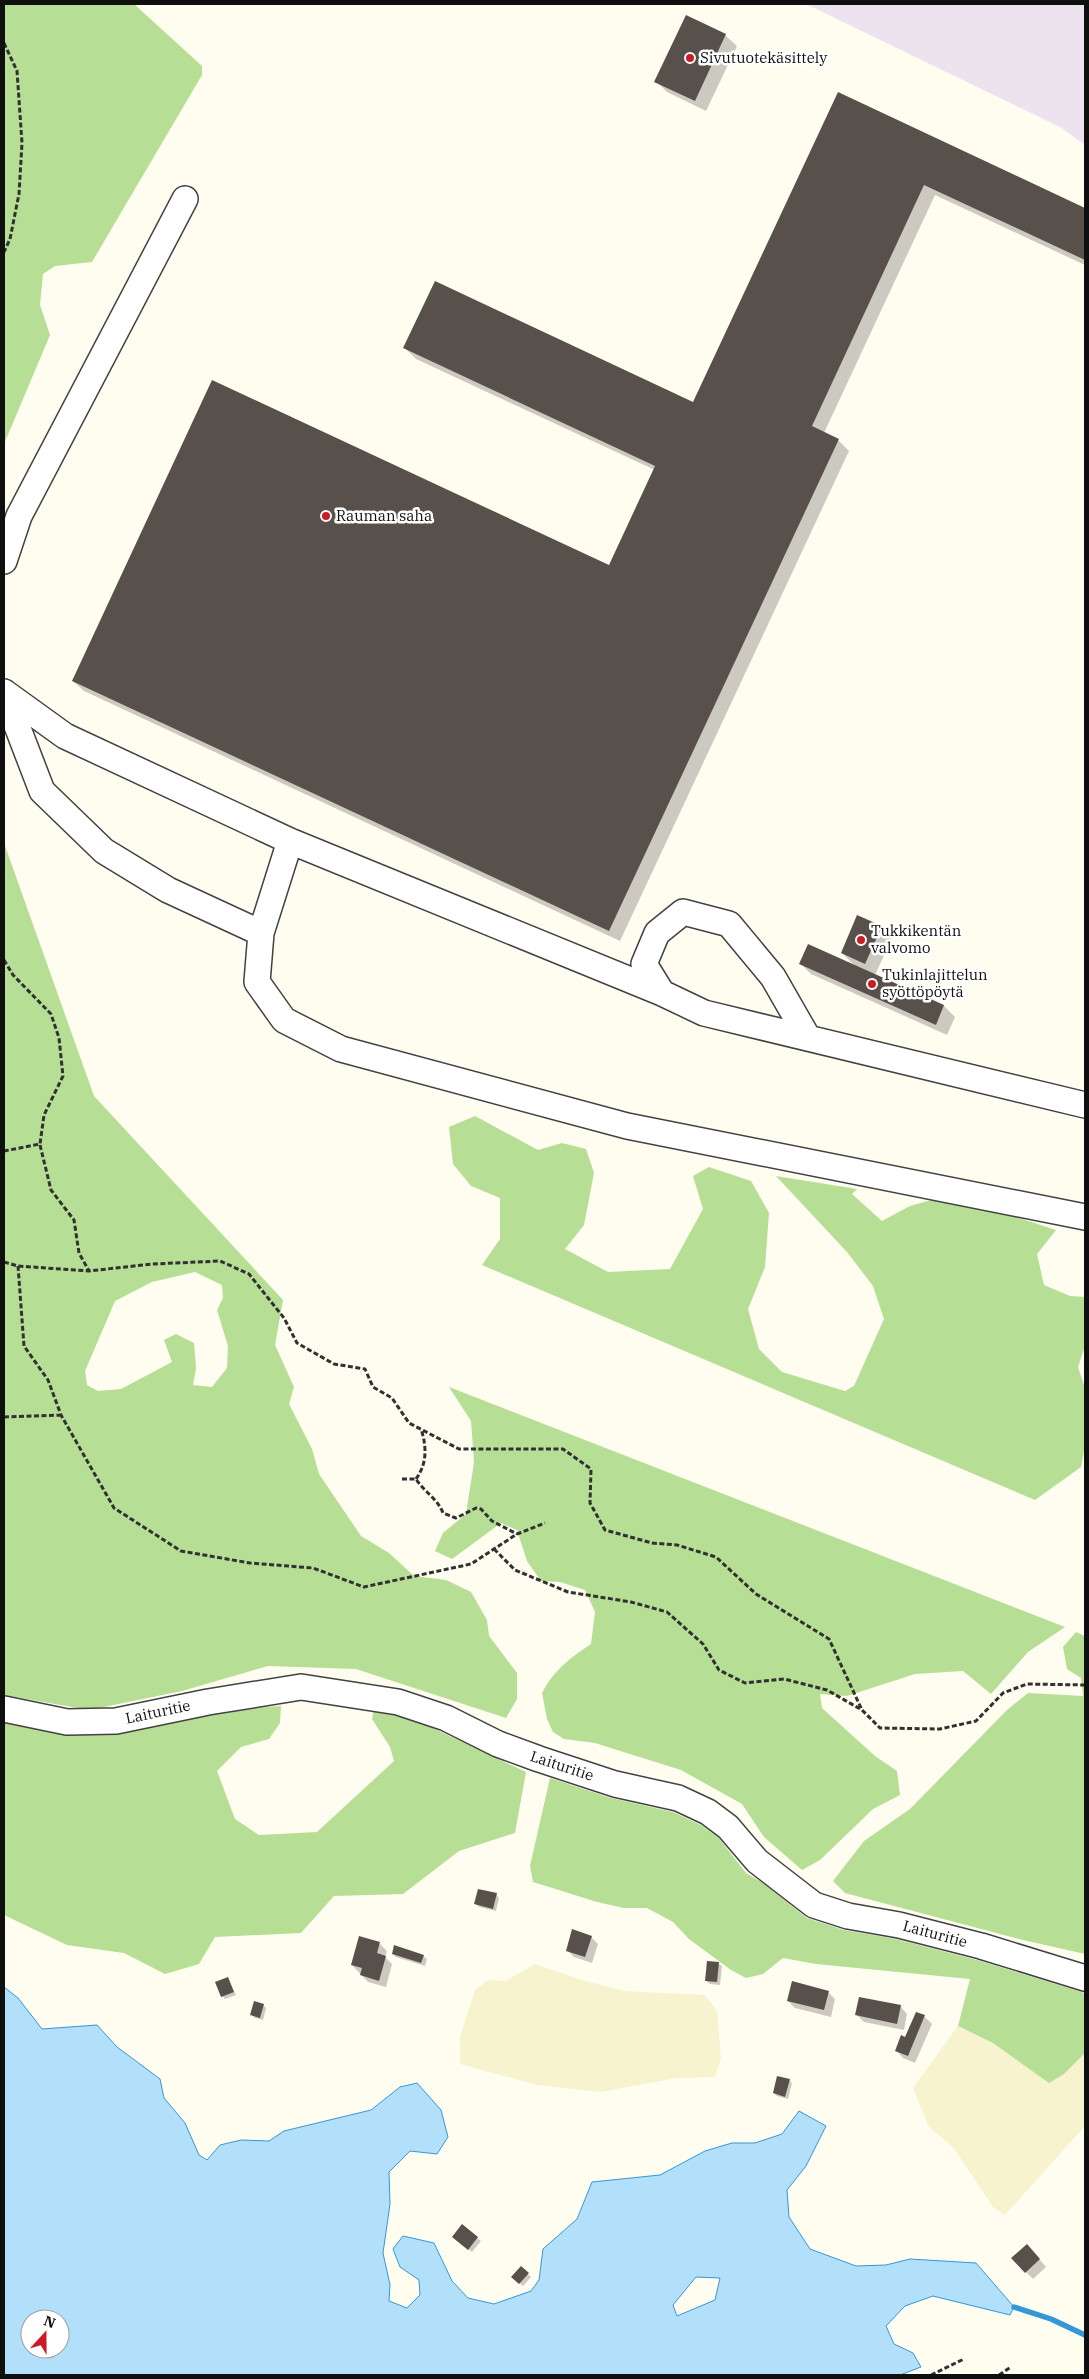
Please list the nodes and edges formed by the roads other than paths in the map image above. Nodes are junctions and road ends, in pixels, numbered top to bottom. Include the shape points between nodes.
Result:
1 (185, 199) dead end
2 (4, 561) edge
3 (4, 692) edge
4 (290, 841) junction
5 (261, 933) junction
6 (662, 993) junction
7 (808, 1038) junction
8 (1085, 1104) edge
9 (1085, 1217) edge
10 (4, 1709) edge
11 (1085, 1978) edge

1 - 2 street via 19,516
3 - 4 street via 65,736
3 - 5 street via 42,791 104,851 168,890
4 - 5 street
4 - 6 street
5 - 9 street via 258,982 284,1020 341,1048 627,1126
6 - 7 street via 704,1013
6 - 7 street via 644,964 656,933 683,912 728,924 773,977
7 - 8 street
10 - 11 street, Laituritie via 67,1722 116,1721 301,1687 398,1702 446,1718 539,1760 615,1784 678,1798 708,1812 728,1827 757,1861 814,1905 848,1916 981,1946

